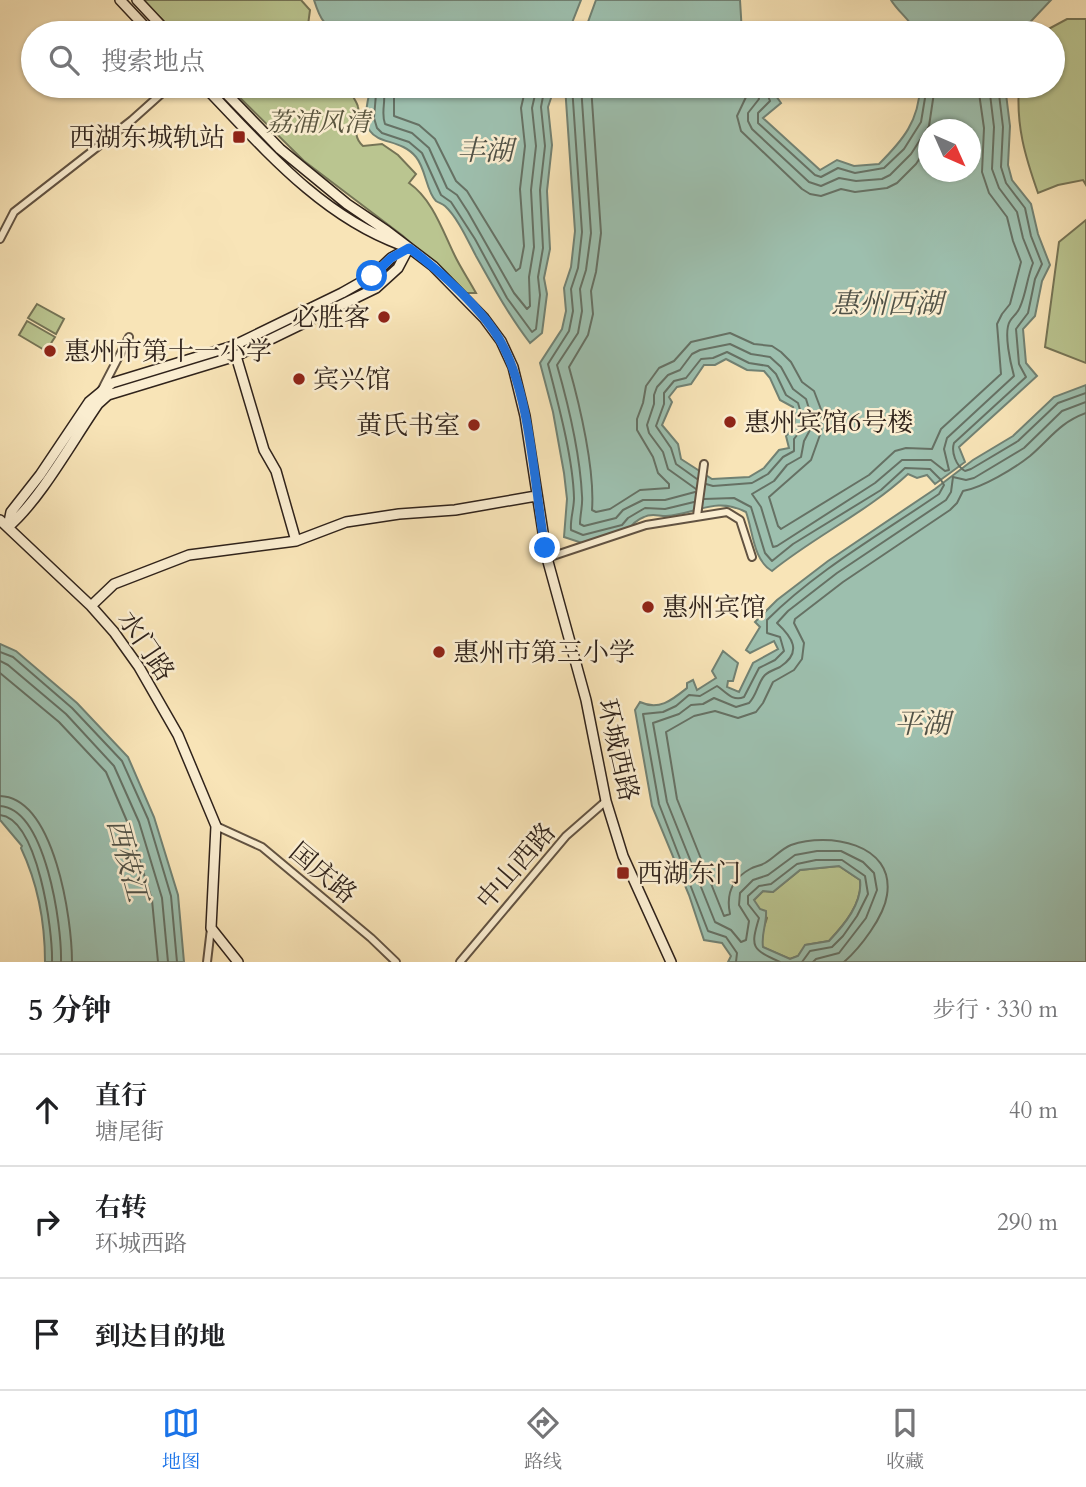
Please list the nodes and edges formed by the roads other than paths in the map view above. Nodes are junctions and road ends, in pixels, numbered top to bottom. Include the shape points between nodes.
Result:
1 (120, 0) edge
2 (137, 0) edge
3 (140, 21) edge
4 (157, 21) edge
5 (157, 98) edge
6 (216, 98) edge
7 (231, 98) edge
8 (0, 239) edge
9 (409, 248) junction
10 (129, 337) dead end
11 (236, 356) junction
12 (101, 391) junction
13 (704, 464) dead end
14 (536, 496) junction
15 (697, 516) junction
16 (4, 524) edge
17 (296, 541) junction
18 (752, 557) dead end
19 (547, 558) junction
20 (91, 606) junction
21 (606, 801) junction
22 (216, 826) junction
23 (211, 928) junction
24 (208, 962) edge
25 (238, 962) edge
26 (396, 962) edge
27 (460, 962) edge
28 (671, 962) edge

1 - 3 street
2 - 4 street
5 - 8 street via 14,212
6 - 9 street, 环城西路 via 310,192 380,237
7 - 9 street, 环城西路 via 280,149
9 - 11 street via 398,268 376,288
9 - 12 street via 342,293 233,346 112,383
9 - 14 street, 环城西路 via 433,266 501,341 513,367 525,416
10 - 12 street
11 - 16 street via 108,395 17,519
11 - 17 street
12 - 16 street via 89,401
13 - 15 street
14 - 17 street via 346,522
14 - 19 street, 环城西路
15 - 18 street via 727,512 740,520
15 - 19 street via 646,525
16 - 20 street, 水门路
17 - 20 street via 189,555 114,584
19 - 21 street, 环城西路 via 586,699
20 - 22 street, 水门路 via 139,667 178,735
21 - 27 street, 中山西路 via 566,836
21 - 28 street, 环城西路 via 623,856
22 - 23 street
22 - 26 street, 国庆路 via 262,847
23 - 24 street
23 - 25 street

